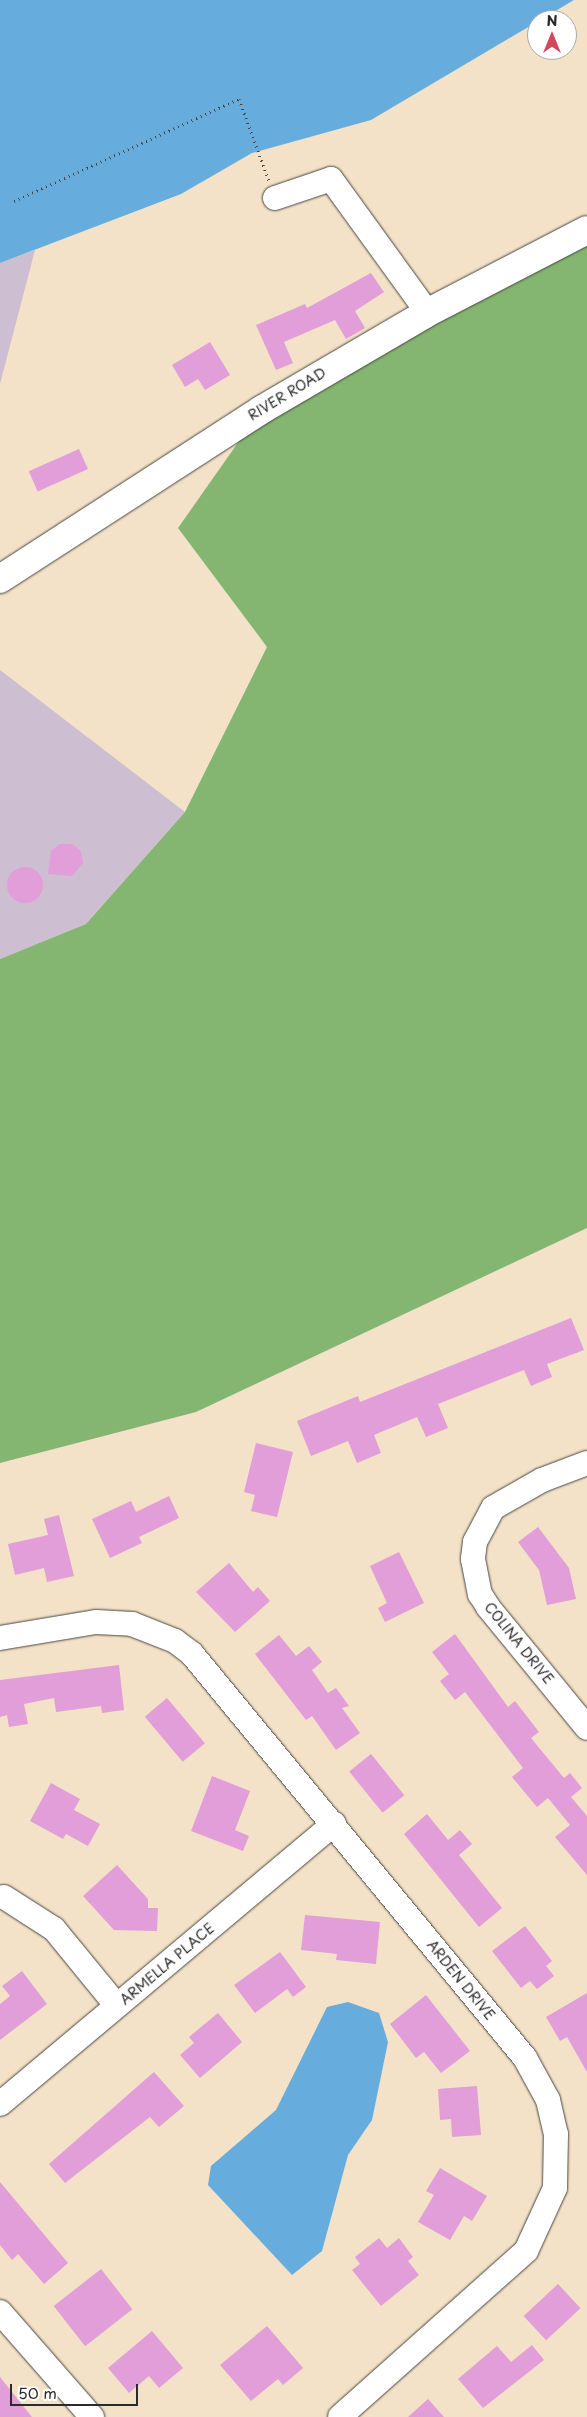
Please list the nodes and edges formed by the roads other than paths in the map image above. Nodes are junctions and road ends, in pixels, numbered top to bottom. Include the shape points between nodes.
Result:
1 (275, 198) road end
2 (587, 230) edge
3 (424, 314) junction
4 (0, 580) edge
5 (587, 1463) edge
6 (0, 1638) edge
7 (587, 1728) edge
8 (334, 1824) junction
9 (4, 1897) dead end
10 (117, 2006) junction
11 (0, 2104) edge
12 (0, 2312) edge
13 (92, 2417) edge
14 (340, 2417) edge

1 - 3 street via 330,179 423,306
2 - 3 main road, RIVER ROAD
3 - 4 main road, RIVER ROAD via 261,410
5 - 7 street, COLINA DRIVE via 542,1480 493,1508 475,1542 473,1560 480,1594
6 - 8 street, ARDEN DRIVE via 96,1622 132,1624 175,1641 214,1678
8 - 10 street, ARMELLA PLACE
8 - 14 street, ARDEN DRIVE via 534,2072 548,2100 558,2157 546,2215 526,2252
9 - 10 street via 54,1929
10 - 11 street, ARMELLA PLACE
12 - 13 street

